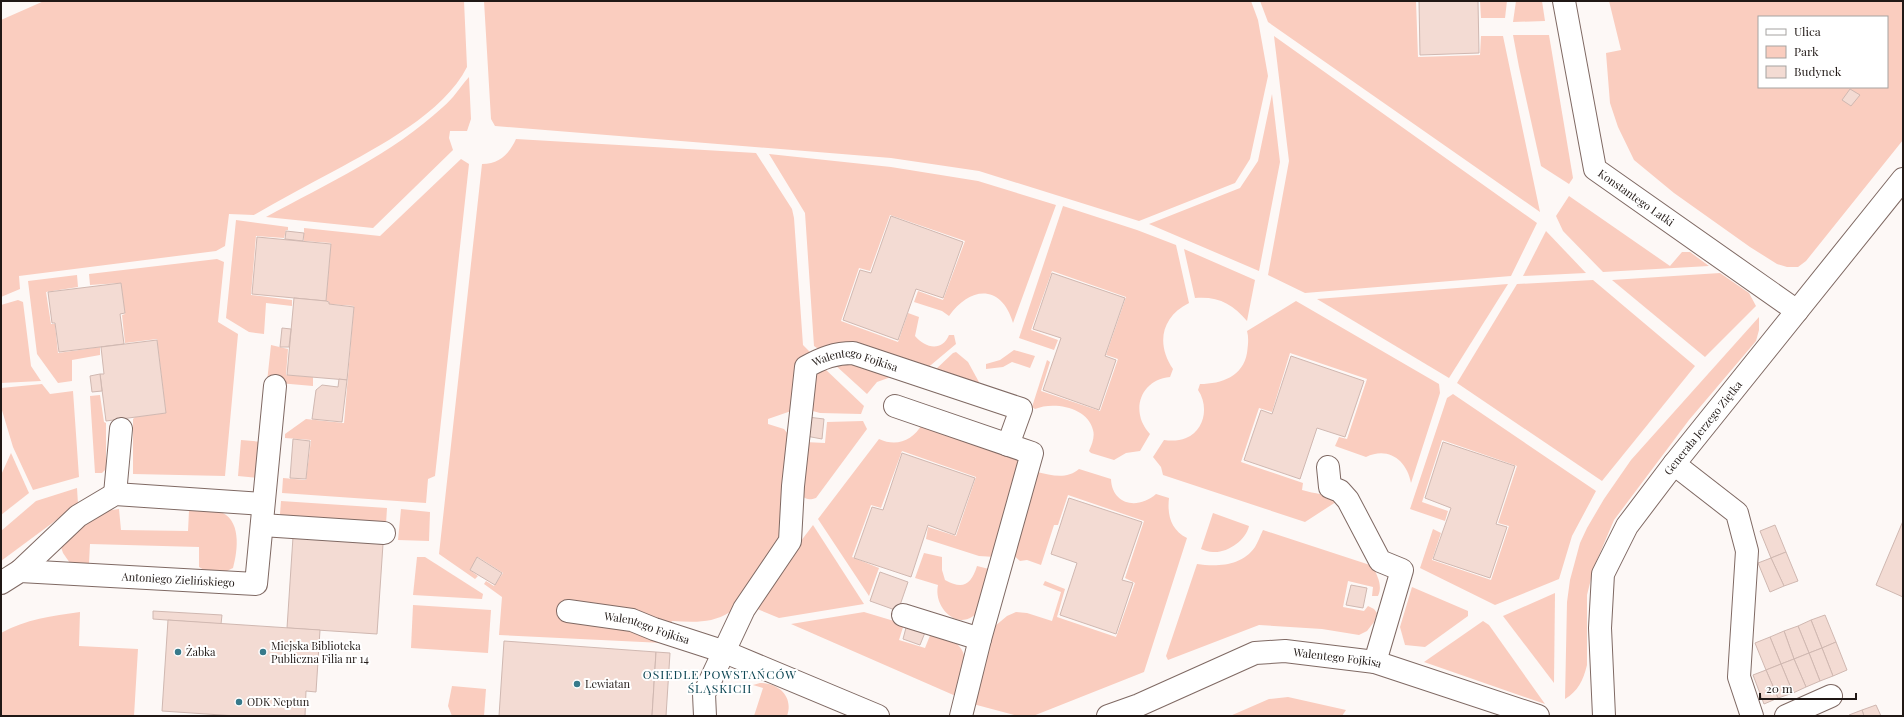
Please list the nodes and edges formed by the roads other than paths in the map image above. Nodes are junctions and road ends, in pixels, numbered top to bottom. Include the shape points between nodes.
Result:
1 (1564, 1) edge
2 (1903, 179) edge
3 (1797, 311) junction
4 (275, 386) dead end
5 (895, 406) dead end
6 (121, 429) dead end
7 (1008, 445) junction
8 (1674, 464) junction
9 (1328, 467) dead end
10 (115, 494) junction
11 (263, 514) junction
12 (384, 533) dead end
13 (20, 571) junction
14 (1, 583) edge
15 (568, 611) dead end
16 (903, 615) dead end
17 (980, 639) junction
18 (725, 652) junction
19 (1375, 662) junction
20 (1831, 696) dead end
21 (1141, 710) edge
22 (705, 716) edge
23 (878, 716) edge
24 (961, 716) edge
25 (1108, 716) edge
26 (1538, 716) edge
27 (1604, 716) edge
28 (1752, 716) edge
29 (1786, 716) edge

1 - 3 street, Konstantego Latki via 1596,169
2 - 3 street, Generała Jerzego Ziętka
3 - 8 street, Generała Jerzego Ziętka
4 - 11 street, Antoniego Zielińskiego
5 - 7 street
6 - 10 street
7 - 17 street via 1032,454
7 - 18 street, Walentego Fojkisa via 1021,409 853,353 838,353 806,367 793,486 790,542 744,609
8 - 27 street, Generała Jerzego Ziętka via 1627,526 1603,574 1600,628
8 - 28 street via 1737,513 1746,550 1739,676
9 - 19 street via 1330,487 1340,491 1348,500 1380,561 1402,570
10 - 11 street
10 - 13 street via 78,516
11 - 12 street
11 - 13 street, Antoniego Zielińskiego via 256,584
13 - 14 street
15 - 18 street, Walentego Fojkisa via 632,620
16 - 17 street
17 - 24 street
18 - 22 street via 704,694
18 - 23 street, Walentego Fojkisa
19 - 21 street, Walentego Fojkisa via 1285,652 1255,653
19 - 26 street, Walentego Fojkisa
20 - 29 street
21 - 25 street, Walentego Fojkisa

